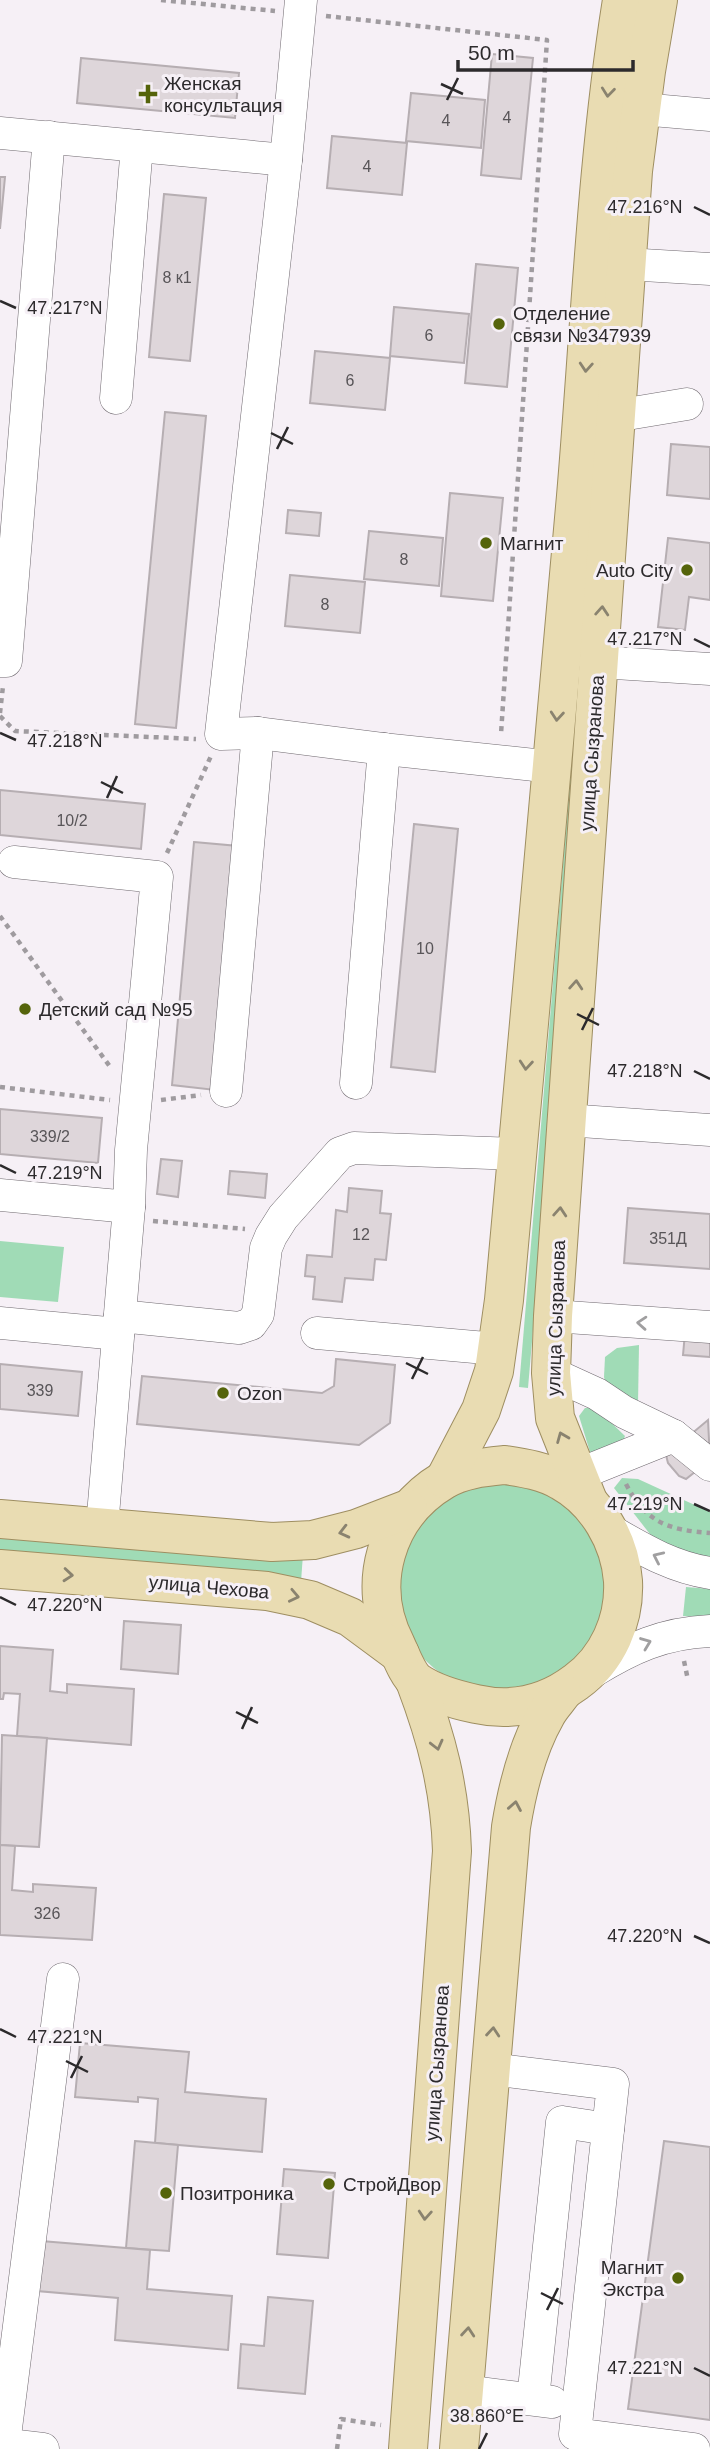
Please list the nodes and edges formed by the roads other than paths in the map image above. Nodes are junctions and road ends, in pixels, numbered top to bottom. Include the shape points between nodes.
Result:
1 (622, 0) edge
2 (658, 0) edge
3 (300, 7) edge
4 (641, 109) junction
5 (710, 116) edge
6 (0, 133) edge
7 (49, 137) junction
8 (137, 146) junction
9 (286, 160) junction
10 (626, 264) junction
11 (710, 269) edge
12 (116, 398) dead end
13 (687, 404) dead end
14 (599, 416) junction
15 (9, 511) edge
16 (581, 660) junction
17 (0, 661) edge
18 (710, 668) edge
19 (258, 733) junction
20 (384, 749) junction
21 (553, 767) junction
22 (14, 862) dead end
23 (356, 1083) dead end
24 (226, 1091) road end
25 (566, 1120) junction
26 (710, 1130) edge
27 (517, 1154) junction
28 (0, 1195) edge
29 (128, 1213) junction
30 (553, 1316) junction
31 (0, 1323) edge
32 (119, 1325) junction
33 (710, 1328) edge
34 (317, 1333) dead end
35 (497, 1349) junction
36 (551, 1373) junction
37 (674, 1436) junction
38 (710, 1465) edge
39 (445, 1479) junction
40 (582, 1488) junction
41 (408, 1509) junction
42 (0, 1519) edge
43 (102, 1527) junction
44 (611, 1531) junction
45 (0, 1569) edge
46 (710, 1573) edge
47 (710, 1631) edge
48 (408, 1668) junction
49 (575, 1683) junction
50 (63, 1979) dead end
51 (490, 2069) junction
52 (608, 2129) junction
53 (463, 2391) junction
54 (533, 2399) junction
55 (578, 2404) junction
56 (2, 2444) edge
57 (43, 2449) edge
58 (408, 2449) edge
59 (459, 2449) edge
60 (694, 2449) edge

1 -> 14 main road, улица Сызранова via 600,168
2 - 4 main road, улица Сызранова
3 - 9 street
4 - 5 street
4 - 10 main road, улица Сызранова
6 - 7 street
7 - 8 street
7 - 15 street
8 - 9 street
8 - 12 street
9 - 19 street via 220,734
10 - 11 street
10 - 14 main road, улица Сызранова
13 - 14 street
14 - 16 main road, улица Сызранова
15 - 17 street via 6,661
16 - 18 street
16 -> 21 main road, улица Сызранова
25 -> 16 main road, улица Сызранова
19 - 20 street
19 - 24 street
20 - 21 street
20 - 23 street
21 -> 27 main road, улица Сызранова
22 - 29 street via 157,877
25 - 26 street
30 -> 25 main road, улица Сызранова
27 - 32 street via 354,1148 340,1153 274,1231 266,1248 258,1314 251,1324 240,1328
27 - 35 main road, улица Сызранова
28 - 29 street
29 - 32 street
33 -> 30 street
30 - 36 main road, улица Сызранова
31 - 32 street
32 - 43 street
34 - 35 street
35 - 39 main road, улица Сызранова via 481,1410
36 - 37 street
40 -> 36 main road, улица Сызранова via 555,1418
37 - 38 street
37 - 40 street
39 - 40 main road via 478,1467 505,1465 532,1469
39 - 41 main road
40 - 44 main road
41 -> 43 main road via 313,1540 272,1542
41 - 48 main road via 384,1556 380,1593 386,1627
42 - 43 main road
46 -> 44 street via 684,1569
44 - 49 main road via 622,1564 624,1595 618,1623 609,1646
45 -> 48 main road, улица Чехова via 267,1591 310,1600 349,1617
49 -> 47 street via 631,1648
48 - 49 main road via 457,1700 494,1709 531,1705
48 -> 58 main road, улица Сызранова via 443,1769 452,1851
51 -> 49 main road via 516,1795 545,1715
50 - 56 street
51 - 52 street via 613,2084
53 -> 51 main road
52 - 54 street via 562,2122
52 - 55 street
53 - 54 street
53 - 59 main road
54 - 55 street
55 - 60 street via 575,2434
56 - 57 street

